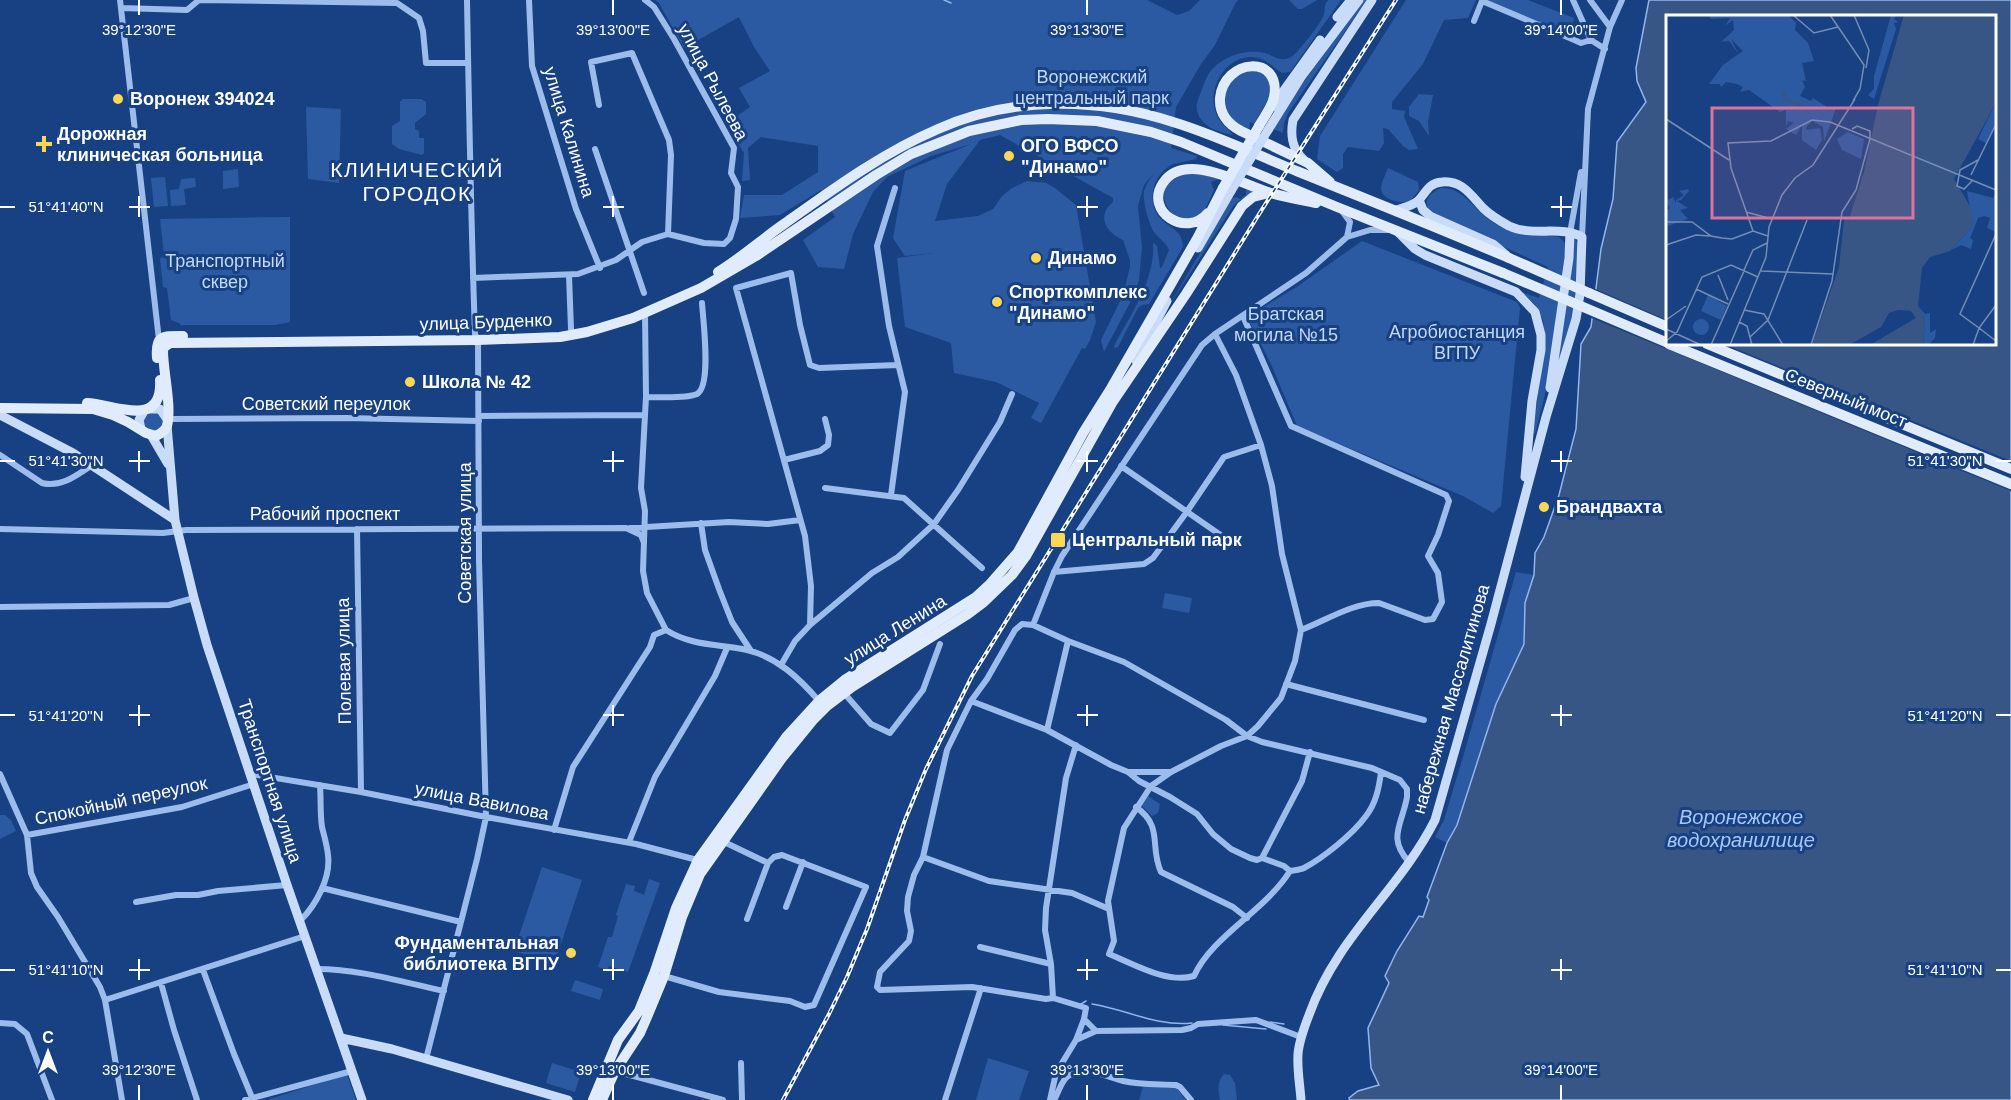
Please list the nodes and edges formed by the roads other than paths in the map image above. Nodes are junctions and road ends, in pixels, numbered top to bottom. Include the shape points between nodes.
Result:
1 (120, 0) edge
2 (199, 0) edge
3 (467, 0) edge
4 (529, 0) edge
5 (645, 0) edge
6 (1351, 0) edge
7 (1359, 0) edge
8 (1372, 0) edge
9 (1573, 0) edge
10 (1590, 0) edge
11 (1623, 0) edge
12 (397, 2) edge
13 (121, 8) junction
14 (1474, 21) dead end
15 (1610, 27) junction
16 (1591, 40) junction
17 (1605, 49) junction
18 (468, 63) junction
19 (599, 105) dead end
20 (1264, 125) junction
21 (595, 149) dead end
22 (1585, 154) junction
23 (1308, 163) junction
24 (1334, 186) junction
25 (894, 188) dead end
26 (1227, 190) junction
27 (1269, 193) junction
28 (1419, 200) junction
29 (1338, 207) junction
30 (1212, 209) junction
31 (1396, 210) junction
32 (785, 230) junction
33 (1396, 231) junction
34 (1570, 233) junction
35 (668, 234) junction
36 (1347, 237) junction
37 (1582, 237) junction
38 (629, 251) junction
39 (1509, 258) junction
40 (600, 268) junction
41 (569, 275) junction
42 (473, 278) junction
43 (644, 293) dead end
44 (702, 303) dead end
45 (645, 313) junction
46 (1243, 316) junction
47 (1666, 326) edge
48 (571, 329) junction
49 (1215, 333) junction
50 (476, 337) junction
51 (1666, 342) edge
52 (161, 344) junction
53 (1673, 345) edge
54 (1709, 345) edge
55 (898, 365) junction
56 (1128, 379) junction
57 (1012, 394) dead end
58 (646, 397) junction
59 (0, 401) edge
60 (1108, 401) junction
61 (0, 408) edge
62 (147, 410) junction
63 (0, 415) edge
64 (644, 415) junction
65 (1546, 417) junction
66 (479, 418) junction
67 (825, 419) dead end
68 (169, 421) junction
69 (146, 432) junction
70 (1261, 446) junction
71 (0, 455) edge
72 (784, 460) junction
73 (92, 465) junction
74 (169, 466) junction
75 (1121, 466) junction
76 (2011, 469) edge
77 (2011, 484) edge
78 (825, 488) dead end
79 (891, 495) junction
80 (1520, 510) junction
81 (1186, 513) junction
82 (800, 520) junction
83 (701, 523) junction
84 (934, 524) junction
85 (176, 525) junction
86 (645, 526) junction
87 (480, 528) junction
88 (627, 528) junction
89 (0, 529) edge
90 (357, 529) junction
91 (644, 543) junction
92 (1232, 543) dead end
93 (982, 568) dead end
94 (1054, 572) junction
95 (194, 598) junction
96 (0, 607) edge
97 (810, 625) junction
98 (1033, 625) junction
99 (666, 630) junction
100 (1301, 630) junction
101 (1068, 641) junction
102 (940, 644) dead end
103 (728, 648) junction
104 (751, 651) junction
105 (781, 665) junction
106 (1286, 684) junction
107 (844, 693) junction
108 (819, 700) junction
109 (971, 701) junction
110 (1424, 720) dead end
111 (1047, 730) junction
112 (1247, 736) junction
113 (1076, 745) junction
114 (1310, 753) junction
115 (1128, 772) junction
116 (1171, 772) junction
117 (1381, 772) junction
118 (0, 774) edge
119 (253, 779) junction
120 (320, 785) junction
121 (1151, 786) junction
122 (362, 792) junction
123 (1136, 807) junction
124 (486, 817) junction
125 (554, 830) junction
126 (27, 835) junction
127 (722, 841) junction
128 (629, 842) junction
129 (922, 857) junction
130 (1262, 858) junction
131 (702, 862) junction
132 (803, 862) junction
133 (1409, 862) junction
134 (768, 863) junction
135 (1290, 871) junction
136 (287, 885) junction
137 (322, 888) junction
138 (1050, 890) junction
139 (136, 902) dead end
140 (786, 907) dead end
141 (1109, 909) junction
142 (1247, 918) junction
143 (747, 919) dead end
144 (300, 921) junction
145 (461, 922) junction
146 (305, 936) junction
147 (980, 947) dead end
148 (1051, 964) junction
149 (317, 969) junction
150 (203, 970) junction
151 (663, 976) junction
152 (161, 983) junction
153 (981, 988) junction
154 (444, 991) junction
155 (1053, 998) junction
156 (105, 1000) junction
157 (1084, 1019) junction
158 (0, 1023) edge
159 (1096, 1031) junction
160 (1301, 1037) junction
161 (341, 1038) junction
162 (1076, 1041) junction
163 (426, 1059) junction
164 (741, 1063) dead end
165 (352, 1071) junction
166 (615, 1071) junction
167 (250, 1099) edge
168 (52, 1100) edge
169 (122, 1100) edge
170 (197, 1100) edge
171 (362, 1100) edge
172 (568, 1100) edge
173 (593, 1100) edge
174 (602, 1100) edge
175 (723, 1100) edge
176 (742, 1100) edge
177 (945, 1100) edge
178 (1052, 1100) edge
179 (1191, 1100) edge
180 (1301, 1100) edge

1 - 13 street
2 - 12 street
2 - 13 street via 187,10
3 - 18 street, Советская улица
4 - 40 street, улица Калинина via 532,66 576,209
5 - 35 street, улица Рылеева via 654,7 674,39 734,148 731,173 738,188 734,225 724,244
6 - 20 main road
7 - 20 main road
8 - 23 main road via 1293,120 1293,143
9 - 16 street
10 - 15 street
11 - 15 street
12 - 18 street via 419,18 426,63
13 - 52 street
14 - 16 street via 1482,1 1581,43
15 - 17 street
16 - 17 street
17 - 22 street via 1588,109
18 - 42 street, Советская улица
19 - 35 street via 591,62 632,53 669,140
20 - 23 main road via 1274,97 1271,76 1259,66 1241,67 1229,76 1222,90 1220,105 1225,118 1241,131
20 - 26 main road, bridge
21 - 38 street
22 - 34 street
22 - 37 street
23 - 24 main road
24 - 31 main road
24 - 32 main road via 1232,143 1154,116 1098,106 1047,104 992,111 904,144 871,164
25 - 55 street via 877,246
26 - 30 main road, улица Ленина
26 - 56 main road, улица Ленина
27 - 29 main road
27 - 30 main road via 1199,169 1173,174 1159,191 1162,211 1172,220 1195,223
27 - 56 main road via 1252,197 1242,206
28 - 31 main road
28 - 34 main road via 1431,185 1456,183 1495,218 1510,226 1532,232
28 - 39 main road via 1430,216 1493,244
29 - 32 main road via 1151,132 1097,122 1021,120 945,139 911,154
29 - 33 main road, Северный мост
29 - 36 street via 1350,222
30 - 60 main road, улица Ленина
31 - 39 main road
32 - 45 main road, улица Бурденко via 718,279
32 - 48 main road, улица Бурденко via 676,295 631,313
33 - 36 street via 1370,230
33 - 51 main road, Северный мост, bridge
33 - 80 main road via 1425,255 1516,292 1535,312 1541,350
34 - 37 main road
34 - 65 main road, набережная Массалитинова
35 - 38 street via 642,242
36 - 46 street via 1306,273
37 - 65 main road, набережная Массалитинова via 1581,294 1576,319
38 - 40 street
38 - 43 street
39 - 47 main road, bridge
40 - 41 street
41 - 42 street
41 - 48 street
42 - 50 street, Советская улица
44 - 58 street via 706,366 700,392 693,396
45 - 50 main road, улица Бурденко via 560,337
45 - 58 street
46 - 49 street
46 - 100 street via 1291,426 1446,495 1449,501 1428,556 1438,573 1442,602 1433,619 1371,603
48 - 50 main road, улица Бурденко
49 - 70 street via 1236,375
49 - 75 street via 1202,345
50 - 52 main road, улица Бурденко
50 - 66 street, Советская улица
52 - 62 main road via 157,350 160,384 156,399
52 - 68 main road
53 - 77 main road, Северный мост
54 - 76 main road, Северный мост
55 - 72 street via 810,365 791,273 736,288
55 - 79 street via 905,399
56 - 60 main road, улица Ленина
57 - 84 street via 1000,422
58 - 64 street
59 - 62 main road via 97,403 125,411
60 - 107 main road, улица Ленина via 1050,514 1012,576 984,603
60 - 108 main road, улица Ленина via 1083,433 1018,552 989,585 961,608
61 - 69 main road via 93,410
62 - 68 main road via 160,410
62 - 69 main road via 139,420
63 - 73 main road
64 - 66 street, Советский переулок
64 - 86 street via 641,488
65 - 80 main road, набережная Массалитинова
66 - 68 street, Советский переулок
66 - 87 street, Советская улица
67 - 72 street via 828,445 820,451
68 - 69 main road via 160,434
68 - 74 main road, Транспортная улица
69 - 74 main road, Транспортная улица
70 - 81 street via 1224,457
70 - 100 street
71 - 73 street via 48,485 59,484
72 - 82 street
73 - 85 main road
74 - 85 main road, Транспортная улица
75 - 81 street
75 - 94 street
78 - 79 street
79 - 84 street via 910,501
80 - 133 main road, набережная Массалитинова via 1442,800 1427,835
81 - 92 street
81 - 94 street via 1153,558 1144,564
82 - 83 street via 768,524
82 - 97 street via 811,586
83 - 86 street
83 - 104 street via 705,550 719,589 732,622
84 - 93 street
84 - 97 street
85 - 89 street, Рабочий проспект via 163,533
85 - 90 street, Рабочий проспект
85 - 95 main road, Транспортная улица
86 - 88 street, Рабочий проспект
86 - 91 street
87 - 88 street, Рабочий проспект
87 - 90 street, Рабочий проспект
87 - 124 street, Советская улица
88 - 91 street via 641,535
90 - 122 street, Полевая улица
91 - 99 street via 644,581
94 - 98 street
95 - 96 street via 169,605
95 - 119 main road, Транспортная улица
97 - 105 street
98 - 101 street
98 - 109 street via 1022,624 1015,630
99 - 103 street via 686,640
99 - 125 street via 654,635 573,767
100 - 106 street
101 - 111 street
101 - 112 street via 1124,662
102 - 107 street via 923,690 890,733 871,724
103 - 104 street
103 - 128 street via 655,777
104 - 105 street
105 - 108 street
106 - 110 street
106 - 112 street via 1281,698
107 - 127 main road, улица Ленина via 813,720
108 - 131 main road, улица Ленина via 787,736
109 - 111 street
109 - 129 street via 947,750
111 - 113 street
112 - 114 street
112 - 116 street
113 - 115 street
113 - 138 street via 1066,778
114 - 117 street
114 - 130 street via 1302,781
115 - 116 street
115 - 121 street
116 - 121 street
117 - 133 street via 1400,780 1407,789 1396,840
117 - 135 street via 1375,800 1366,816 1325,853 1302,869
118 - 126 street
119 - 120 street, улица Вавилова
119 - 126 street, Спокойный переулок via 182,807
119 - 136 main road, Транспортная улица
120 - 122 street, улица Вавилова
120 - 137 street via 328,857
121 - 123 street
121 - 130 street via 1197,814 1231,849 1250,858
122 - 124 street, улица Вавилова
123 - 141 street via 1124,828
123 - 142 street via 1150,819 1161,872 1233,907
124 - 125 street, улица Вавилова
124 - 145 street, Советская улица
125 - 128 street, улица Вавилова
126 - 156 street via 31,873 37,887
127 - 131 main road, улица Ленина
127 - 134 street
128 - 131 street, улица Вавилова
129 - 138 street via 989,881
129 - 153 street via 908,897 909,941 880,972 877,987
130 - 135 street
131 - 151 main road, улица Ленина
131 - 173 main road, улица Ленина via 673,916 639,1011 618,1040
132 - 134 street via 782,855
132 - 140 street
132 - 151 street via 866,887 814,1005 805,1007 790,1001 720,992
133 - 160 main road, набережная Массалитинова via 1339,954
134 - 143 street
135 - 142 street
136 - 139 street
136 - 144 main road, Транспортная улица
137 - 144 street
137 - 145 street
138 - 141 street via 1072,893
138 - 148 street via 1045,930
141 - 142 street via 1114,941 1109,954 1163,975 1186,979 1194,976 1202,961
144 - 146 main road, Транспортная улица
145 - 154 street, Советская улица
146 - 149 main road, Транспортная улица
146 - 150 street
147 - 148 street
148 - 155 street
149 - 154 street
149 - 161 main road, Транспортная улица
150 - 152 street
150 - 167 street
151 - 166 main road, улица Ленина via 640,1033
152 - 156 street
152 - 170 street
153 - 155 street
153 - 177 street
154 - 163 street, Советская улица
155 - 157 street via 1086,1008
156 - 169 street
157 - 159 street
157 - 162 street
158 - 168 street via 15,1024 27,1034
159 - 160 street via 1182,1030 1197,1024 1256,1020
159 - 162 street
160 - 180 main road, набережная Массалитинова
161 - 163 main road
161 - 165 main road, Транспортная улица
162 - 178 street via 1056,1073
163 - 172 main road
164 - 176 street
165 - 167 street
165 - 171 main road, Транспортная улица
166 - 174 main road, улица Ленина
166 - 175 street
178 - 179 street via 1067,1077 1094,1072 1123,1081 1176,1085

